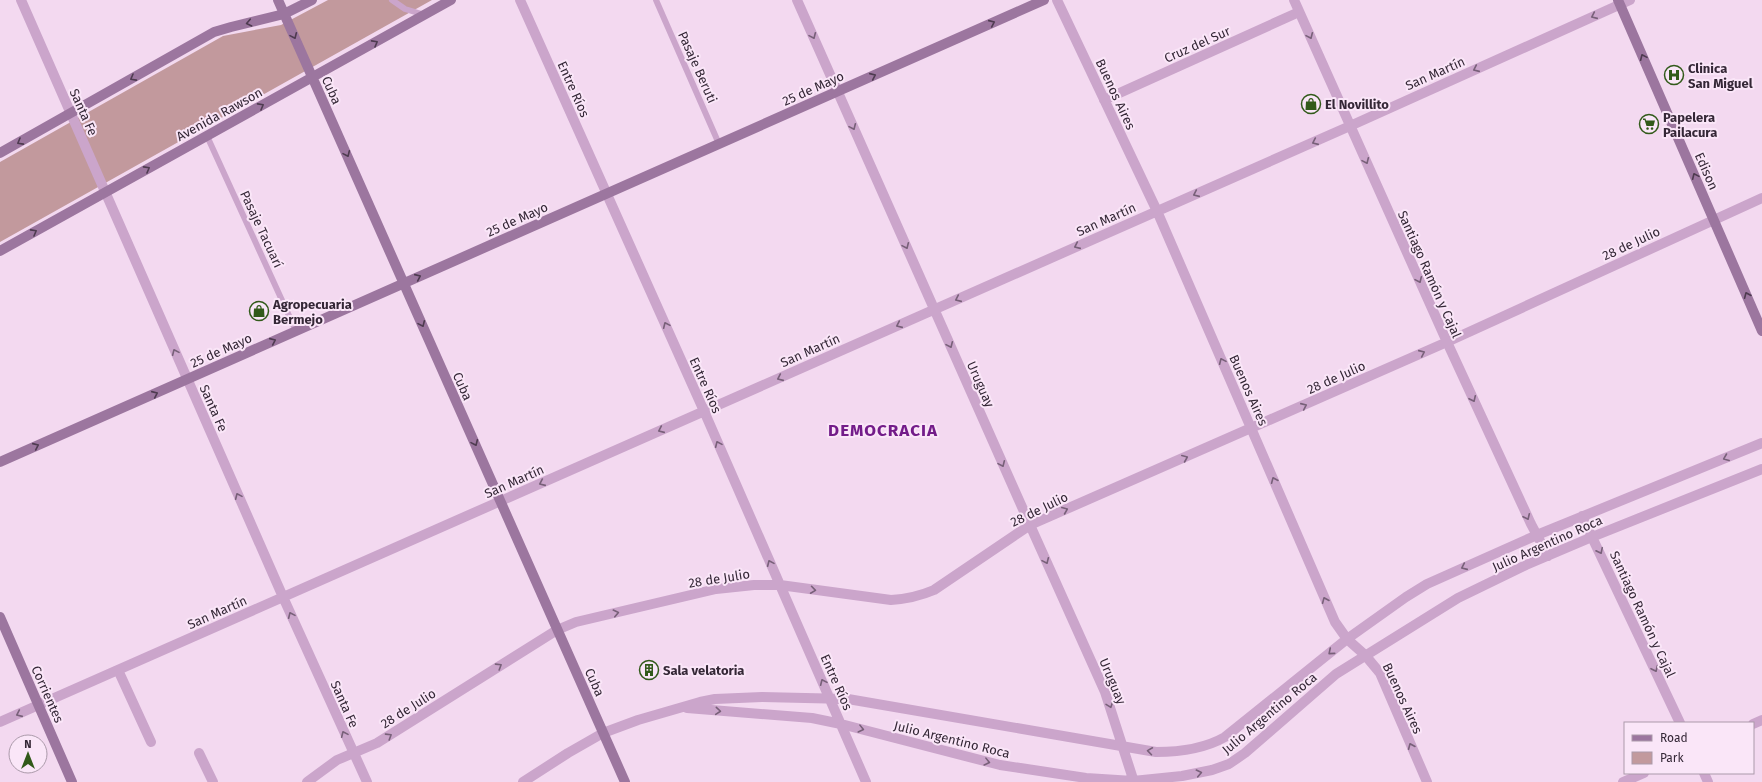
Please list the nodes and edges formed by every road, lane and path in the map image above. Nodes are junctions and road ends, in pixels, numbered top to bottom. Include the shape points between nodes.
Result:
1 (21, 0) edge
2 (278, 0) edge
3 (312, 0) edge
4 (392, 0) edge
5 (451, 0) edge
6 (520, 0) edge
7 (656, 0) edge
8 (797, 0) edge
9 (1044, 0) edge
10 (1057, 0) edge
11 (1294, 0) edge
12 (1630, 0) edge
13 (1619, 2) edge
14 (1300, 12) junction
15 (284, 14) junction
16 (425, 15) junction
17 (312, 77) junction
18 (838, 92) junction
19 (1104, 100) junction
20 (70, 114) junction
21 (1350, 126) junction
22 (207, 136) junction
23 (719, 144) junction
24 (0, 153) edge
25 (105, 192) junction
26 (608, 194) junction
27 (1762, 198) edge
28 (1157, 211) junction
29 (1714, 219) junction
30 (0, 251) edge
31 (404, 283) junction
32 (934, 309) junction
33 (296, 331) junction
34 (1762, 331) edge
35 (1447, 342) junction
36 (187, 379) junction
37 (704, 411) junction
38 (1252, 429) junction
39 (1762, 443) edge
40 (0, 462) edge
41 (1762, 469) edge
42 (500, 501) junction
43 (1582, 516) junction
44 (1030, 525) junction
45 (1537, 535) junction
46 (1592, 537) junction
47 (1548, 556) junction
48 (780, 585) junction
49 (283, 598) junction
50 (0, 617) edge
51 (558, 630) junction
52 (1347, 638) junction
53 (1365, 655) junction
54 (118, 670) junction
55 (830, 698) junction
56 (39, 705) junction
57 (679, 708) junction
58 (0, 722) edge
59 (1680, 722) edge
60 (841, 724) junction
61 (603, 733) junction
62 (151, 742) dead end
63 (1123, 747) junction
64 (199, 753) dead end
65 (353, 753) junction
66 (1642, 774) edge
67 (1134, 781) edge
68 (72, 782) edge
69 (213, 782) edge
70 (307, 782) edge
71 (367, 782) edge
72 (523, 782) edge
73 (625, 782) edge
74 (866, 782) edge
75 (1427, 782) edge
76 (1623, 782) edge

1 - 20 street, Santa Fe
2 - 15 street, Cuba
3 - 15 street
4 - 16 lane via 405,9
5 - 16 street, Avenida Rawson
6 - 26 street, Entre Ríos
7 - 23 lane, Pasaje Beruti
8 -> 18 street, Uruguay
18 -> 9 street, 25 de Mayo
10 - 19 street, Buenos Aires
11 - 14 street, Santiago Ramón y Cajal
12 - 13 street, San Martín
13 -> 21 street, San Martín
29 -> 13 street, Edison
14 - 19 street, Cruz del Sur
14 -> 21 street, Santiago Ramón y Cajal
15 -> 17 street, Cuba
15 -> 20 street via 214,32
17 -> 16 street, Avenida Rawson
22 -> 17 street, Avenida Rawson
17 -> 31 street, Cuba
18 - 23 street, 25 de Mayo
18 -> 32 street, Uruguay
19 - 28 street, Buenos Aires
20 -> 24 street
20 - 25 street, Santa Fe
21 -> 28 street, San Martín
21 -> 35 street, Santiago Ramón y Cajal
25 -> 22 street, Avenida Rawson
22 - 33 lane, Pasaje Tacuarí
23 - 26 street, 25 de Mayo
30 -> 25 street, Avenida Rawson
36 -> 25 street, Santa Fe
31 -> 26 street, 25 de Mayo
37 -> 26 street, Entre Ríos
27 - 29 street, 28 de Julio
28 -> 32 street, San Martín
38 -> 28 street, Buenos Aires
34 -> 29 street, Edison
29 - 35 street, 28 de Julio
31 - 33 street, 25 de Mayo
31 -> 42 street, Cuba
32 -> 37 street, San Martín
32 -> 44 street, Uruguay
36 -> 33 street, 25 de Mayo
38 -> 35 street, 28 de Julio
35 -> 45 street, Santiago Ramón y Cajal
40 -> 36 street, 25 de Mayo
49 -> 36 street, Santa Fe
37 -> 42 street, San Martín
48 -> 37 street, Entre Ríos
44 -> 38 street, 28 de Julio
52 -> 38 street, Buenos Aires via 1335,622
39 -> 43 street, Julio Argentino Roca
41 - 46 street, Julio Argentino Roca
42 - 49 street, San Martín
42 - 51 street, Cuba
43 - 45 street, Julio Argentino Roca
43 - 46 street, Santiago Ramón y Cajal
48 -> 44 street, 28 de Julio via 891,600 909,599 934,590
44 -> 63 street, Uruguay via 1105,692
45 - 47 street, Santiago Ramón y Cajal
45 -> 52 street, Julio Argentino Roca via 1427,584
46 - 47 street, Julio Argentino Roca
46 -> 59 street, Santiago Ramón y Cajal
47 - 53 street, Julio Argentino Roca via 1458,598
51 -> 48 street, 28 de Julio via 576,622 716,589
55 -> 48 street, Entre Ríos
49 - 54 street, San Martín
65 -> 49 street, Santa Fe
50 - 56 street, Corrientes
51 - 61 street, Cuba
65 -> 51 street, 28 de Julio via 377,743
52 - 53 street, Buenos Aires
52 -> 63 street, Julio Argentino Roca via 1226,737 1214,743 1178,752
67 -> 53 street, Julio Argentino Roca via 1182,776 1229,764 1336,674
75 -> 53 street, Buenos Aires via 1380,673
54 - 56 street, San Martín
54 - 62 street
55 - 57 street, Julio Argentino Roca via 715,699
55 - 60 street, Entre Ríos
55 - 63 street, Julio Argentino Roca via 856,700
56 -> 58 street, San Martín
56 - 68 street, Corrientes
57 -> 60 street, Julio Argentino Roca via 812,718
57 - 61 street, Julio Argentino Roca
60 -> 67 street, Julio Argentino Roca via 1000,765 1086,778
60 - 74 street, Entre Ríos
61 - 72 street, Julio Argentino Roca
61 - 73 street, Cuba
63 - 67 street, Uruguay
64 - 69 street
65 - 70 street, 28 de Julio via 337,760
65 - 71 street, Santa Fe
66 - 76 street

